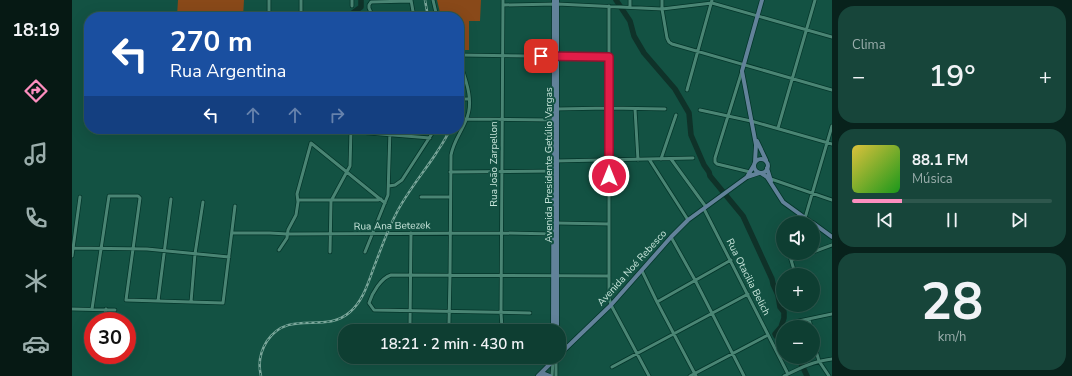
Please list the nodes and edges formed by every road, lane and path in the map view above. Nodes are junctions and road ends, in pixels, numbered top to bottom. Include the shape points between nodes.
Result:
1 (269, 0) edge
2 (301, 0) edge
3 (352, 0) edge
4 (434, 0) edge
5 (503, 0) edge
6 (630, 0) edge
7 (662, 0) edge
8 (762, 0) edge
9 (815, 0) edge
10 (411, 1) edge
11 (555, 2) edge
12 (712, 2) edge
13 (503, 5) junction
14 (352, 6) dead end
15 (609, 6) junction
16 (630, 7) junction
17 (662, 9) junction
18 (269, 12) edge
19 (301, 12) edge
20 (370, 12) edge
21 (413, 12) edge
22 (437, 12) edge
23 (758, 15) junction
24 (806, 29) junction
25 (832, 37) edge
26 (698, 52) junction
27 (464, 55) edge
28 (502, 56) junction
29 (555, 56) junction
30 (609, 57) junction
31 (744, 65) junction
32 (742, 71) junction
33 (464, 75) edge
34 (792, 79) junction
35 (687, 90) dead end
36 (832, 90) edge
37 (464, 99) edge
38 (469, 99) junction
39 (609, 108) junction
40 (555, 109) junction
41 (635, 109) junction
42 (665, 109) dead end
43 (700, 110) dead end
44 (676, 115) dead end
45 (727, 116) junction
46 (467, 118) junction
47 (502, 120) junction
48 (553, 120) junction
49 (751, 121) junction
50 (464, 124) edge
51 (832, 126) edge
52 (778, 128) junction
53 (350, 134) edge
54 (380, 134) edge
55 (432, 134) edge
56 (458, 134) edge
57 (390, 135) junction
58 (755, 135) junction
59 (430, 138) junction
60 (827, 142) junction
61 (832, 144) edge
62 (693, 158) dead end
63 (649, 159) junction
64 (661, 159) junction
65 (671, 159) junction
66 (609, 160) junction
67 (638, 160) junction
68 (555, 161) junction
69 (766, 162) junction
70 (754, 163) junction
71 (767, 168) junction
72 (555, 171) junction
73 (346, 172) junction
74 (450, 172) junction
75 (502, 172) junction
76 (750, 172) junction
77 (760, 173) junction
78 (747, 177) junction
79 (771, 179) junction
80 (389, 186) junction
81 (774, 188) junction
82 (812, 194) junction
83 (80, 197) dead end
84 (421, 197) dead end
85 (450, 197) junction
86 (171, 199) dead end
87 (381, 199) junction
88 (298, 200) junction
89 (832, 200) edge
90 (331, 201) junction
91 (203, 202) dead end
92 (385, 203) junction
93 (235, 206) dead end
94 (705, 208) junction
95 (802, 216) edge
96 (806, 216) edge
97 (688, 220) junction
98 (555, 223) junction
99 (609, 224) junction
100 (820, 228) edge
101 (232, 232) junction
102 (411, 233) junction
103 (450, 233) junction
104 (502, 233) junction
105 (287, 234) junction
106 (330, 234) junction
107 (372, 234) junction
108 (555, 234) junction
109 (671, 237) junction
110 (832, 237) edge
111 (832, 245) edge
112 (73, 248) edge
113 (101, 249) junction
114 (132, 249) junction
115 (279, 250) dead end
116 (820, 250) edge
117 (164, 251) junction
118 (330, 252) dead end
119 (364, 252) dead end
120 (196, 254) junction
121 (72, 256) edge
122 (229, 257) junction
123 (731, 260) junction
124 (791, 260) edge
125 (793, 268) edge
126 (642, 271) junction
127 (502, 275) junction
128 (411, 276) junction
129 (450, 276) junction
130 (555, 276) junction
131 (609, 276) junction
132 (695, 280) junction
133 (748, 294) junction
134 (158, 301) junction
135 (191, 302) junction
136 (657, 302) junction
137 (611, 304) junction
138 (72, 309) edge
139 (92, 309) junction
140 (106, 310) joint
141 (115, 310) dead end
142 (410, 312) junction
143 (450, 312) junction
144 (501, 312) junction
145 (530, 313) dead end
146 (712, 313) junction
147 (832, 314) edge
148 (809, 319) joint
149 (804, 320) edge
150 (449, 323) dead end
151 (410, 324) dead end
152 (502, 324) edge
153 (553, 324) edge
154 (557, 324) edge
155 (674, 334) junction
156 (768, 335) junction
157 (566, 348) edge
158 (637, 353) junction
159 (732, 353) junction
160 (832, 359) edge
161 (820, 361) edge
162 (820, 362) edge
163 (550, 364) edge
164 (554, 364) edge
165 (556, 364) edge
166 (810, 364) edge
167 (612, 367) dead end
168 (788, 374) junction
169 (696, 375) edge
170 (538, 376) edge
171 (551, 376) edge
172 (556, 376) edge
173 (649, 376) edge
174 (690, 376) edge
175 (744, 376) edge
176 (784, 376) edge
177 (829, 376) edge

1 - 18 street
2 - 19 street
3 - 14 street
4 - 22 street
5 - 13 street, Rua João Zarpellon
6 - 16 street
7 - 17 street
8 - 23 main road
9 - 24 street
10 - 20 street via 374,2 369,5
10 - 21 street
11 - 13 street
11 - 15 street
11 - 29 main road, Avenida Presidente Getúlio Vargas
12 - 17 street
12 - 23 street
12 - 26 street
13 - 28 street, Rua João Zarpellon
15 - 16 street
15 - 30 street
16 - 17 street
17 - 26 street via 669,42
23 - 24 street
23 - 31 main road
24 - 25 street
24 - 34 street
26 - 31 street
26 - 35 street
27 - 28 street
28 - 29 street
28 - 47 street, Rua João Zarpellon
29 - 30 street
29 - 40 main road, Avenida Presidente Getúlio Vargas
30 - 39 street
31 - 32 main road
31 - 34 street
32 - 45 street
32 - 49 main road
33 - 38 street
34 - 36 street
34 - 52 street
37 - 38 street
38 - 46 street
39 - 40 street
39 - 41 street
39 - 66 street
40 - 48 main road, Avenida Presidente Getúlio Vargas
40 - 68 main road, Avenida Presidente Getúlio Vargas
41 - 42 street
41 - 67 street
43 - 45 street
44 - 64 street
45 - 49 street
45 - 76 street via 715,162
46 - 47 street
46 - 50 street
47 - 48 street
47 - 75 street, Rua João Zarpellon
48 - 68 main road, Avenida Presidente Getúlio Vargas
49 - 52 street
49 - 58 main road
51 - 60 street
52 - 60 street
53 - 73 street via 350,166
54 - 57 street
55 - 59 street
56 - 74 street via 451,154
57 - 59 street
57 - 80 street
58 - 69 main road
58 - 70 main road
59 - 80 street via 402,180
60 - 61 street
60 - 82 street
62 - 65 street
63 - 64 street
63 - 67 street
63 - 97 street
64 - 65 street
65 - 94 street, Rua Otacilia Belich
66 - 67 street
66 - 68 street
66 - 99 street
68 - 72 main road, Avenida Presidente Getúlio Vargas
69 - 70 main road via 760,159
69 - 71 main road
70 - 76 main road
70 - 77 main road via 755,170
71 - 77 main road via 765,172
71 - 79 main road
72 - 75 street
72 - 98 main road, Avenida Presidente Getúlio Vargas
73 - 87 street
73 - 88 street via 311,143 297,194
73 - 90 street
74 - 75 street
74 - 85 street
75 - 104 street, Rua João Zarpellon
76 - 78 main road
77 - 78 main road
77 - 81 main road via 767,177
78 - 94 main road, Avenida Noé Rebesco
79 - 81 main road
79 - 82 street
80 - 92 street
81 - 95 main road via 783,202
82 - 89 street
82 - 96 street
83 - 112 street
84 - 85 street
85 - 103 street
86 - 117 street
87 - 90 street
87 - 92 street
88 - 90 street
88 - 105 street via 296,215
90 - 106 street
91 - 120 street
92 - 107 street
93 - 101 street
94 - 97 main road, Avenida Noé Rebesco
94 - 123 street, Rua Otacilia Belich
97 - 109 main road, Avenida Noé Rebesco
98 - 99 street
98 - 108 main road, Avenida Presidente Getúlio Vargas
99 - 131 street
100 - 110 main road
101 - 105 street, Rua Ana Betezek
101 - 122 street
102 - 103 street, Rua Ana Betezek
102 - 107 street, Rua Ana Betezek
102 - 128 street
103 - 104 street, Rua Ana Betezek
103 - 129 street
104 - 108 street, Rua Ana Betezek
104 - 127 street, Rua João Zarpellon
105 - 106 street, Rua Ana Betezek
105 - 115 street
106 - 107 street, Rua Ana Betezek
106 - 118 street
107 - 119 street
108 - 130 main road, Avenida Presidente Getúlio Vargas
109 - 126 main road, Avenida Noé Rebesco
109 - 132 street
111 - 116 street
112 - 113 street
112 - 121 street
113 - 114 street
113 - 114 street via 108,197 111,195 140,198
113 - 139 street
114 - 117 street
114 - 134 street via 126,300
117 - 120 street
117 - 134 street
120 - 122 street
120 - 135 street
122 - 135 street via 223,303
123 - 132 street
123 - 133 street, Rua Otacilia Belich
124 - 125 street
126 - 136 street
126 - 137 main road, Avenida Noé Rebesco
127 - 129 street
127 - 130 street
127 - 144 street, Rua João Zarpellon
128 - 129 street
128 - 142 street
128 - 142 street via 385,277 369,303 374,310
129 - 143 street
130 - 131 street
130 - 153 main road, Avenida Presidente Getúlio Vargas
130 - 154 main road, Avenida Presidente Getúlio Vargas
131 - 137 street
132 - 136 street
132 - 146 street
133 - 146 street
133 - 156 street, Rua Otacilia Belich
134 - 135 street
136 - 155 street
137 - 157 main road, Avenida Noé Rebesco
137 - 158 street
138 - 139 street
139 - 140 street
140 - 141 street
142 - 143 street
142 - 151 street
143 - 144 street
143 - 150 street
144 - 145 street
144 - 152 street, Rua João Zarpellon
146 - 155 street
146 - 159 street
147 - 148 street
148 - 149 street
155 - 158 street
155 - 169 street
156 - 159 street
156 - 168 street, Rua Otacilia Belich
158 - 167 street
158 - 173 street
159 - 169 street
159 - 175 street
160 - 161 street
162 - 177 street
163 - 170 main road, Avenida Noé Rebesco
164 - 171 street
165 - 172 street
166 - 168 street
168 - 176 street
169 - 174 street
170 - 171 main road

